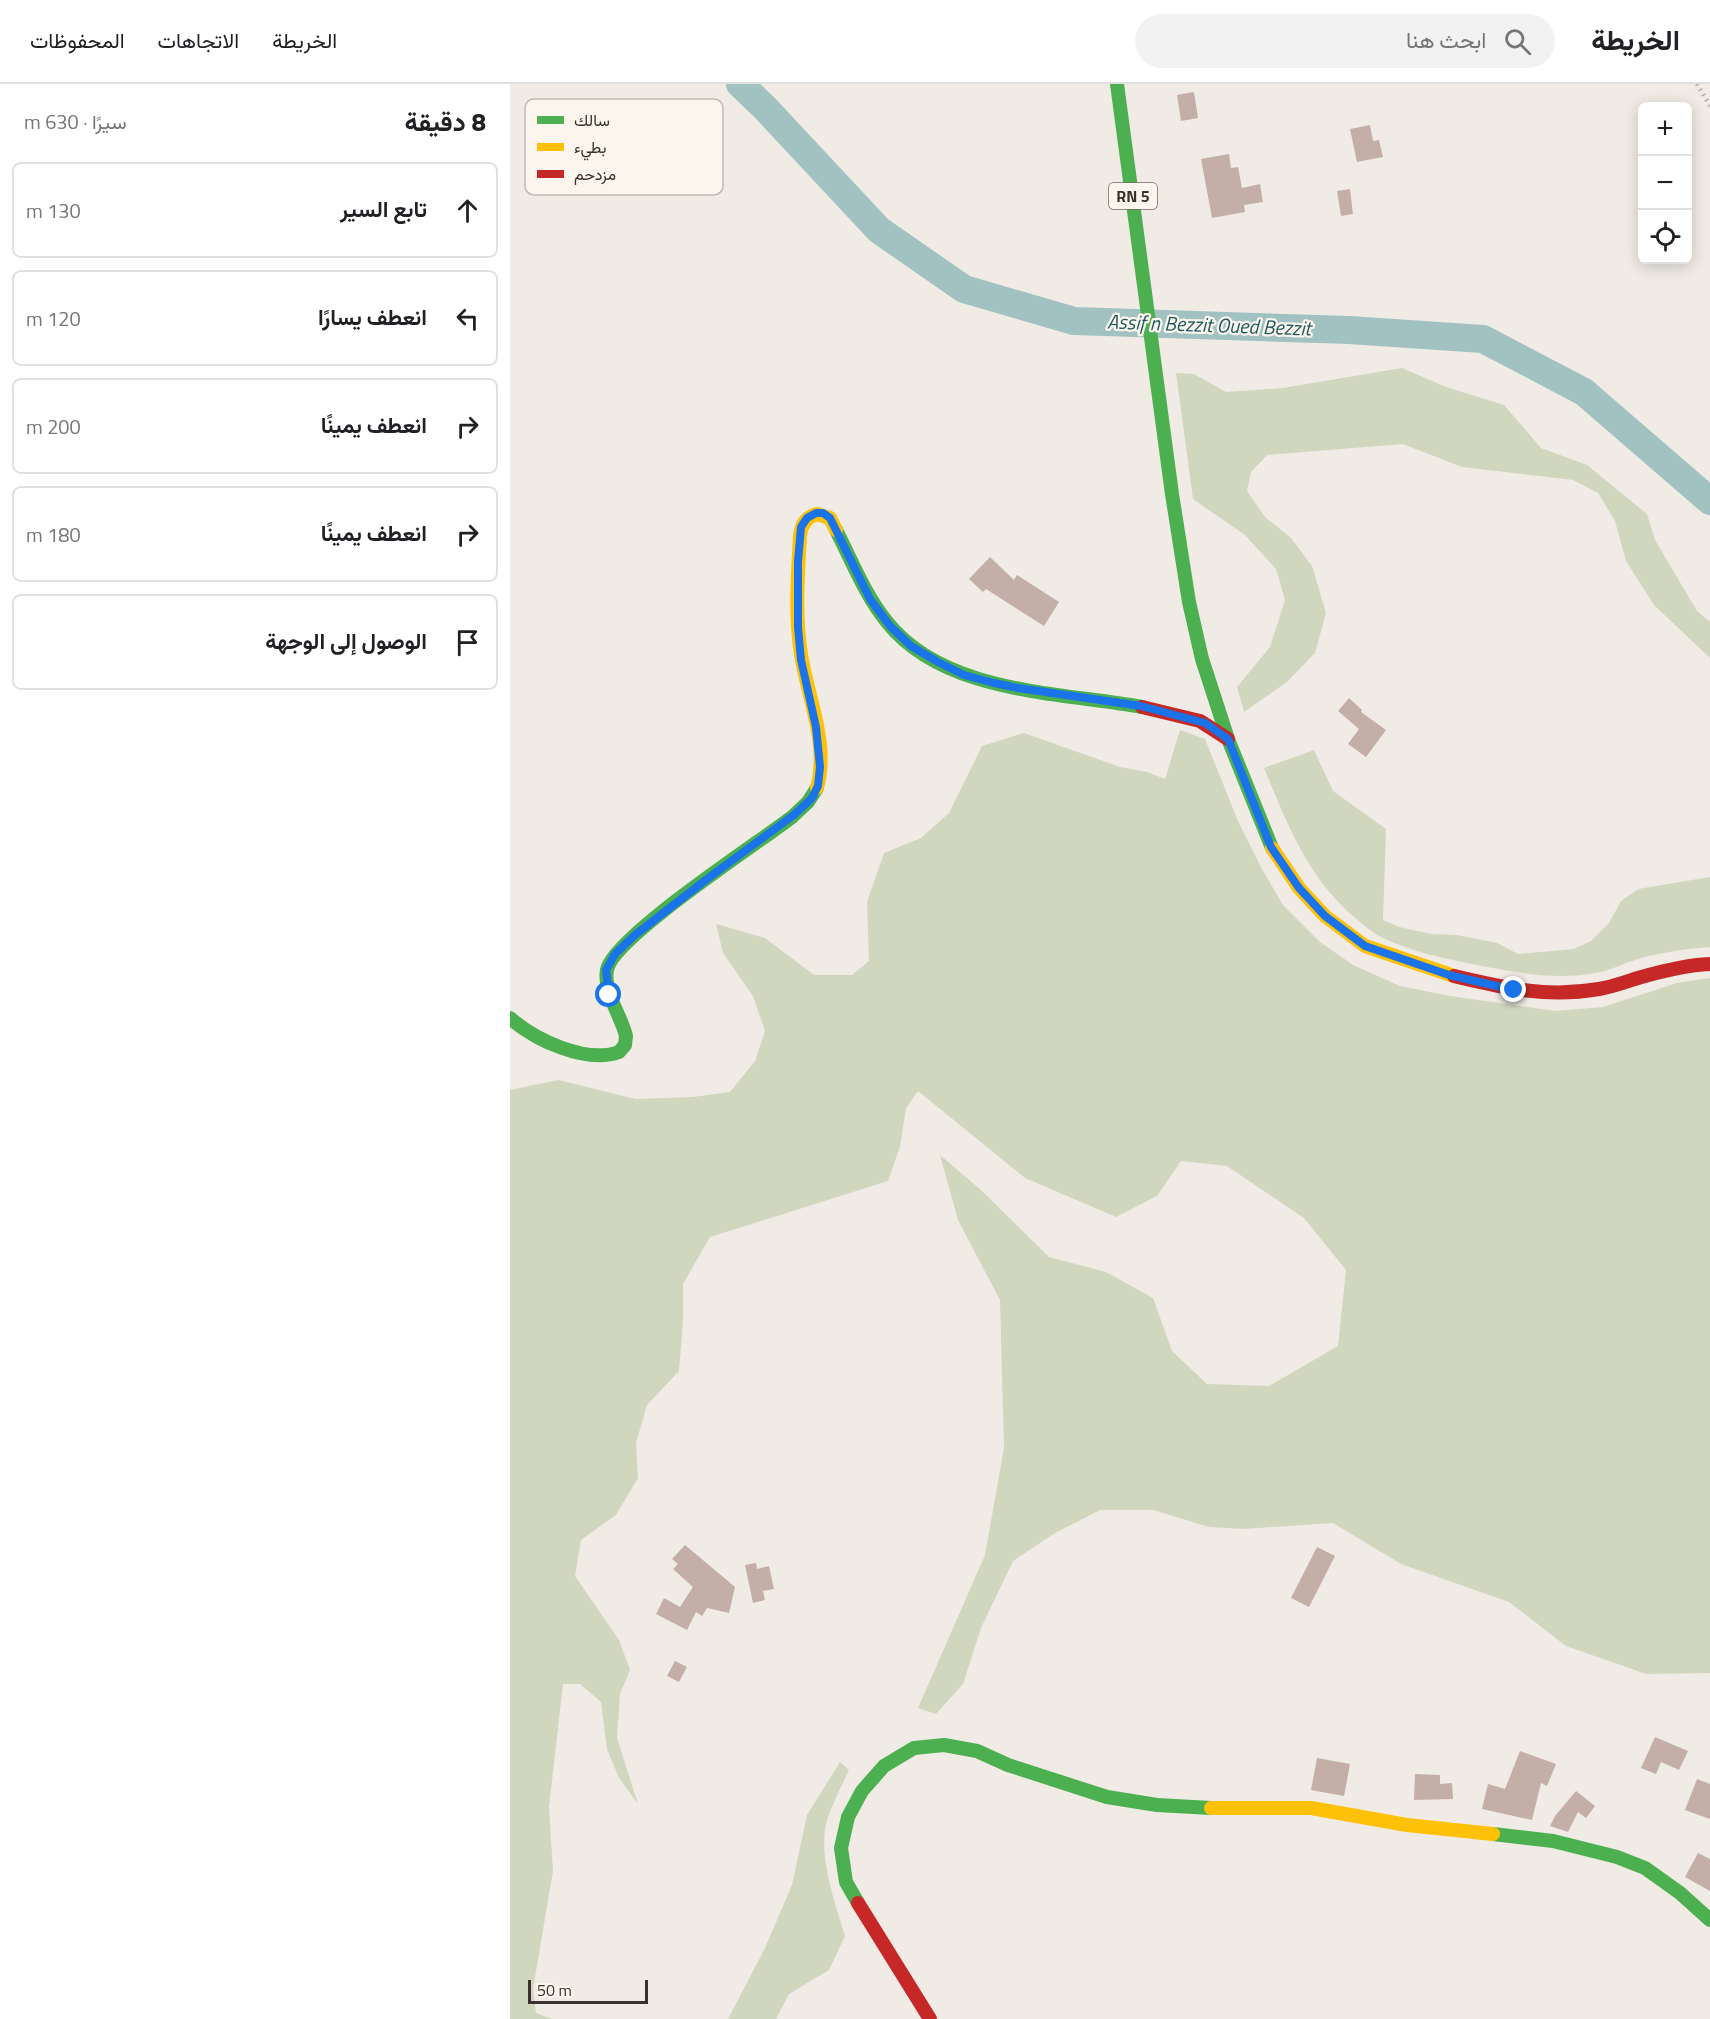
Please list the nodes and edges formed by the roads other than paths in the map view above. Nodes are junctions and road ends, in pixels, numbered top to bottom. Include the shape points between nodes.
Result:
1 (1117, 84) edge
2 (1228, 739) junction
3 (1710, 964) edge
4 (510, 1018) edge
5 (1710, 1920) edge
6 (930, 2019) edge

1 - 2 street, RN 5 via 1189,602 1202,659
2 - 3 street, RN 5 via 1271,847 1299,888 1325,916 1365,946 1449,975 1514,990 1560,994
2 - 4 street via 1205,723 1184,716 1002,685 964,675 938,662 911,646 890,626 870,599 830,518 816,513 801,527 798,561 801,660 819,746 818,786 812,798 615,954 606,970 609,995 627,1037 619,1051 611,1056 576,1051 536,1037
5 - 6 street via 1646,1868 1553,1841 1407,1825 1311,1808 1233,1809 1107,1797 977,1751 944,1745 914,1748 884,1766 862,1791 848,1817 841,1848 846,1882

